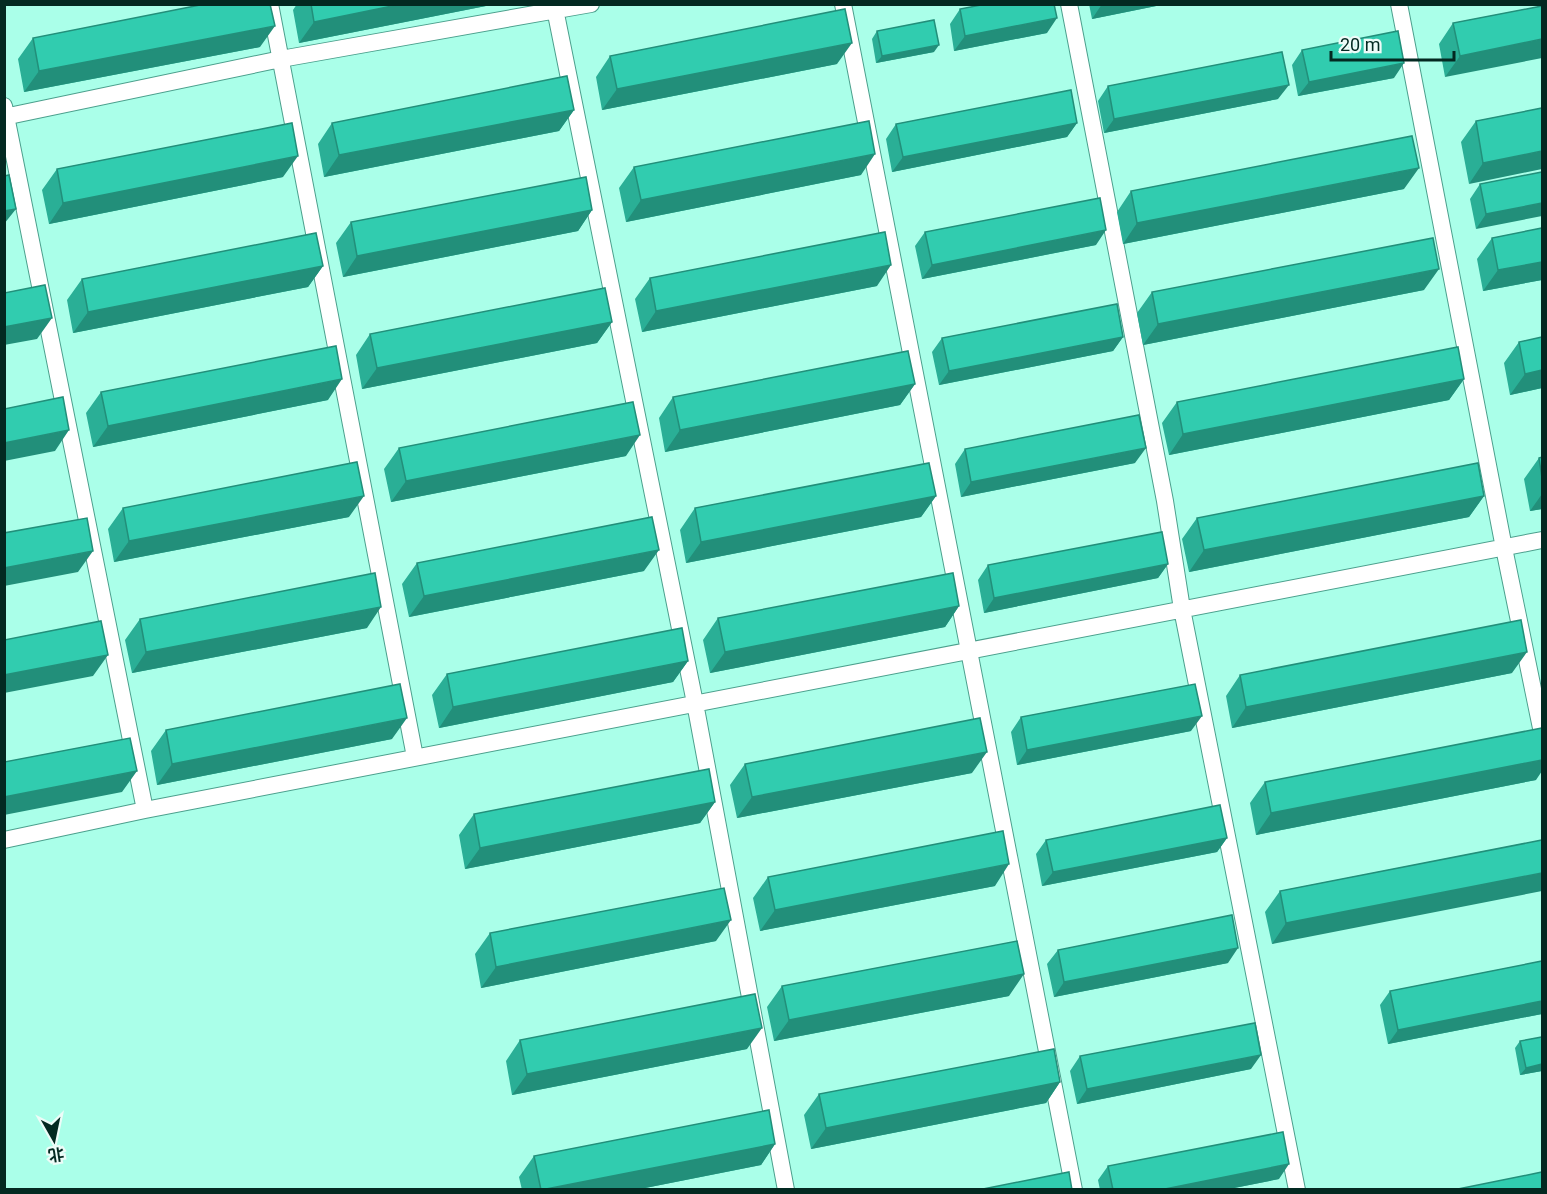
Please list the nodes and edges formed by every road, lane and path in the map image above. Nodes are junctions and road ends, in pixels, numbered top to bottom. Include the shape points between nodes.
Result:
1 (270, 4) edge
2 (591, 4) edge
3 (843, 4) edge
4 (1069, 4) edge
5 (1399, 4) edge
6 (555, 8) edge
7 (281, 59) junction
8 (5, 113) edge
9 (1542, 540) edge
10 (1504, 548) junction
11 (1182, 609) junction
12 (968, 651) junction
13 (695, 703) junction
14 (1542, 733) edge
15 (415, 757) junction
16 (145, 810) junction
17 (4, 840) edge
18 (786, 1190) edge
19 (1074, 1190) edge
20 (1297, 1190) edge

1 - 7 lane
2 - 6 lane
3 - 12 lane
4 - 11 lane via 1165,501
5 - 10 lane
6 - 7 lane
6 - 13 lane
7 - 8 lane
7 - 15 lane
8 - 16 lane
9 - 10 lane
10 - 11 lane
10 - 14 lane
11 - 12 lane
11 - 20 lane
12 - 13 lane
12 - 19 lane
13 - 15 lane
13 - 18 lane
15 - 16 lane
16 - 17 lane

